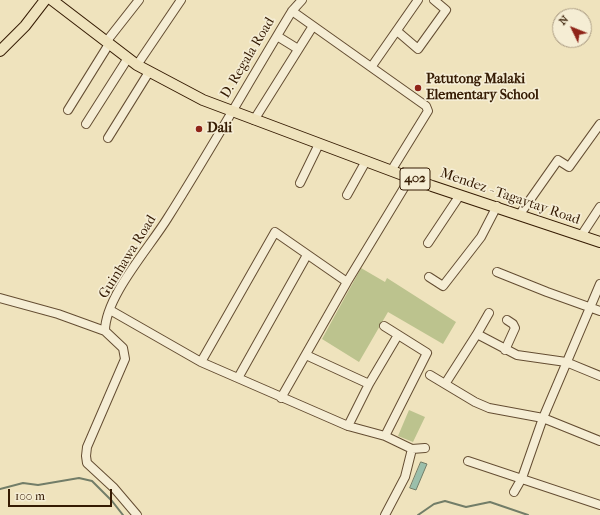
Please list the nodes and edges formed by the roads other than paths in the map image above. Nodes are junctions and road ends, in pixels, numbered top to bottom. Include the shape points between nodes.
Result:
1 (45, 0) edge
2 (52, 0) edge
3 (139, 0) edge
4 (181, 0) edge
5 (302, 0) edge
6 (418, 0) edge
7 (434, 0) edge
8 (292, 11) junction
9 (313, 26) junction
10 (397, 31) junction
11 (277, 36) junction
12 (108, 43) junction
13 (298, 49) junction
14 (0, 51) edge
15 (128, 58) junction
16 (137, 65) junction
17 (372, 66) junction
18 (149, 72) junction
19 (68, 110) dead end
20 (231, 111) junction
21 (254, 120) junction
22 (86, 124) dead end
23 (600, 124) edge
24 (108, 138) dead end
25 (319, 144) junction
26 (366, 161) junction
27 (391, 171) junction
28 (410, 178) junction
29 (300, 183) dead end
30 (347, 195) dead end
31 (460, 195) junction
32 (497, 206) junction
33 (600, 207) edge
34 (520, 214) junction
35 (581, 236) junction
36 (600, 242) edge
37 (428, 243) dead end
38 (307, 255) junction
39 (497, 272) dead end
40 (429, 277) dead end
41 (347, 282) junction
42 (600, 284) edge
43 (0, 298) edge
44 (591, 307) junction
45 (110, 310) junction
46 (600, 311) edge
47 (489, 313) dead end
48 (507, 320) dead end
49 (384, 326) dead end
50 (105, 331) junction
51 (477, 334) junction
52 (398, 335) junction
53 (505, 350) junction
54 (306, 355) junction
55 (201, 362) junction
56 (566, 362) junction
57 (430, 375) dead end
58 (600, 376) edge
59 (238, 378) junction
60 (369, 384) junction
61 (445, 384) junction
62 (281, 398) junction
63 (543, 418) junction
64 (348, 426) junction
65 (385, 436) junction
66 (600, 441) edge
67 (425, 448) dead end
68 (412, 449) junction
69 (468, 461) dead end
70 (522, 478) junction
71 (514, 492) dead end
72 (600, 505) edge
73 (137, 515) edge
74 (384, 515) edge

1 - 14 main road via 25,26
2 - 12 main road, 402
3 - 12 street
4 - 16 street
5 - 8 street, D. Regala Road
6 - 10 street
7 - 10 street via 446,10 418,49
8 - 9 street
8 - 11 street, D. Regala Road
9 - 13 street
9 - 17 street
10 - 17 street
11 - 13 street
11 - 20 street, D. Regala Road
12 - 15 main road, 402
12 - 19 street
13 - 21 street
15 - 16 main road, 402
15 - 22 street
16 - 18 main road, 402
17 - 27 street via 426,106 428,111
18 - 20 main road, 402 via 203,100
18 - 24 street
20 - 21 main road, Mendez - Tagaytay Road / 402
20 - 45 street, Guinhawa Road via 167,220 135,265
21 - 25 main road, Mendez - Tagaytay Road / 402
23 - 34 street via 569,167 558,160
25 - 26 main road, Mendez - Tagaytay Road / 402
25 - 29 street
26 - 27 main road, Mendez - Tagaytay Road / 402
26 - 30 street
27 - 28 main road, Mendez - Tagaytay Road / 402
28 - 31 main road, Mendez - Tagaytay Road / 402
28 - 41 street
31 - 32 main road, Mendez - Tagaytay Road / 402
31 - 37 street
32 - 34 main road, Mendez - Tagaytay Road / 402
32 - 40 street via 481,237 443,286
33 - 35 street
34 - 35 main road, Mendez - Tagaytay Road / 402
35 - 36 main road, Mendez - Tagaytay Road / 402
38 - 41 street
38 - 55 street via 275,232
38 - 59 street
39 - 44 street
41 - 54 street
42 - 44 street
43 - 50 street via 52,312
44 - 46 street
44 - 56 street
45 - 50 street, Guinhawa Road via 105,320
45 - 55 street
47 - 51 street
48 - 53 street via 514,324 515,328
49 - 52 street
50 - 73 street via 123,348 125,359 87,447 87,462
51 - 53 street
51 - 61 street
52 - 60 street
52 - 65 street via 427,353
53 - 56 street via 517,355
54 - 60 street
54 - 62 street
55 - 59 street
56 - 58 street
56 - 63 street
57 - 61 street
59 - 62 street
60 - 64 street
61 - 63 street via 489,408
62 - 64 street
63 - 66 street
63 - 70 street
64 - 65 street
65 - 68 street
67 - 68 street
68 - 74 street via 405,477
69 - 70 street
70 - 71 street
70 - 72 street

